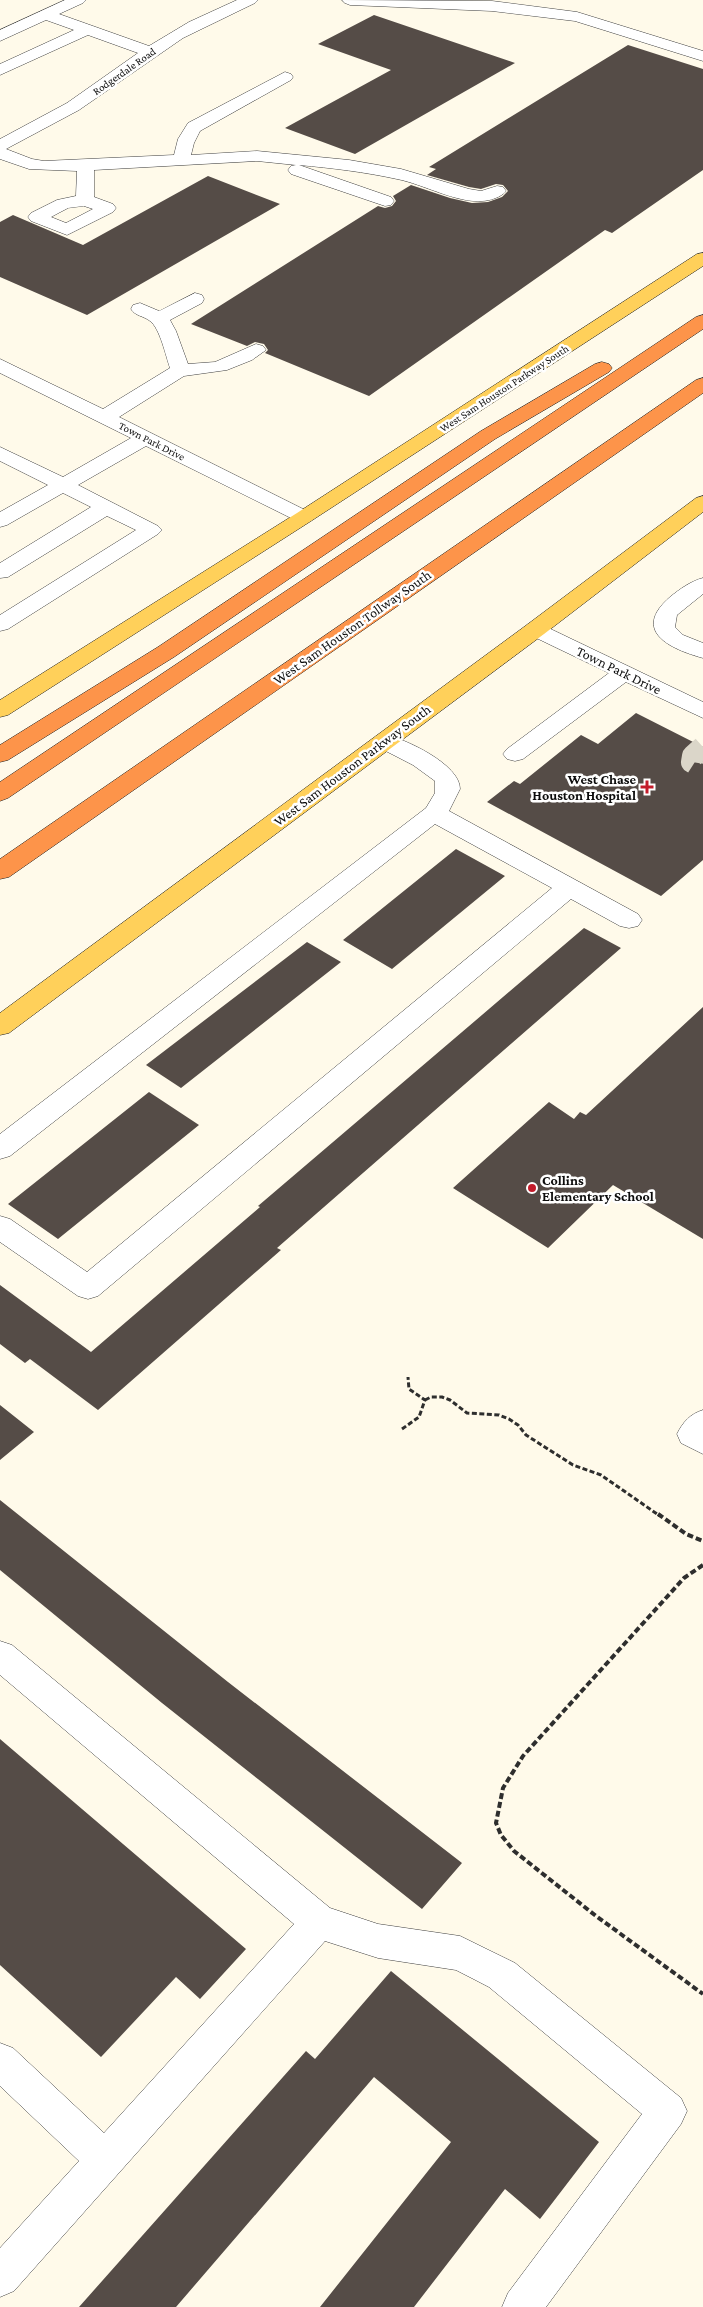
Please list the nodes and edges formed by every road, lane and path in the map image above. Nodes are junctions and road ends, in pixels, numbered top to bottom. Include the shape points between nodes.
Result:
1 (78, 0) edge
2 (250, 0) edge
3 (350, 0) edge
4 (46, 15) junction
5 (179, 16) dead end
6 (87, 30) junction
7 (0, 36) edge
8 (132, 45) junction
9 (151, 52) junction
10 (115, 56) dead end
11 (703, 56) edge
12 (0, 70) edge
13 (285, 77) dead end
14 (42, 107) dead end
15 (0, 130) edge
16 (0, 146) edge
17 (0, 153) edge
18 (257, 156) junction
19 (183, 160) junction
20 (86, 166) junction
21 (496, 191) dead end
22 (85, 200) dead end
23 (385, 201) dead end
24 (703, 258) edge
25 (195, 299) dead end
26 (140, 309) dead end
27 (703, 310) edge
28 (159, 318) junction
29 (703, 321) edge
30 (256, 350) dead end
31 (0, 365) edge
32 (180, 370) junction
33 (703, 384) edge
34 (104, 417) junction
35 (146, 438) junction
36 (0, 453) edge
37 (63, 485) junction
38 (703, 502) edge
39 (106, 507) junction
40 (5, 512) edge
41 (304, 517) junction
42 (0, 572) edge
43 (703, 584) edge
44 (0, 624) edge
45 (536, 629) junction
46 (703, 651) edge
47 (624, 672) junction
48 (0, 710) edge
49 (703, 711) edge
50 (384, 741) junction
51 (515, 754) dead end
52 (0, 755) edge
53 (0, 793) edge
54 (434, 813) junction
55 (0, 871) edge
56 (569, 887) junction
57 (629, 920) dead end
58 (0, 1026) edge
59 (0, 1149) edge
60 (0, 1227) edge
61 (408, 1377) dead end
62 (425, 1400) junction
63 (703, 1422) edge
64 (402, 1429) dead end
65 (703, 1441) edge
66 (703, 1541) edge
67 (703, 1565) edge
68 (0, 1655) edge
69 (319, 1922) junction
70 (703, 1994) edge
71 (0, 2061) edge
72 (105, 2160) junction
73 (0, 2277) edge
74 (522, 2307) edge

1 - 4 street
2 - 9 street, Rodgerdale Road via 210,17
3 - 11 street via 492,6 576,17
4 - 6 street
4 - 7 street
5 - 8 street, Rodgerdale Road
6 - 8 street
6 - 12 street
8 - 9 street
8 - 10 street, Rodgerdale Road
9 - 16 street, Rodgerdale Road via 39,128
13 - 19 street via 194,127 186,139
14 - 15 street
17 - 20 street via 29,164
18 - 19 street
18 - 21 street via 358,166 401,174 474,195
18 - 23 street
19 - 20 street
20 - 22 street
24 - 41 main road, West Sam Houston Parkway South
25 - 28 street
26 - 28 street
27 - 52 highway via 488,436 166,652
28 - 32 street via 167,331
29 - 53 highway
30 - 32 street via 230,365 207,370
31 - 34 street, Town Park Drive
32 - 34 street
33 - 55 highway, West Sam Houston Tollway South
34 - 35 street, Town Park Drive
35 - 37 street
35 - 41 street, Town Park Drive
36 - 37 street
37 - 39 street
37 - 40 street
38 - 45 main road, West Sam Houston Parkway South
39 - 42 street
39 - 44 street via 151,530
41 - 48 main road, West Sam Houston Parkway South
43 - 46 street via 667,611 663,620 669,635
45 - 47 street, Town Park Drive
45 - 50 main road, West Sam Houston Parkway South
47 - 49 street, Town Park Drive
47 - 51 street
50 - 54 street via 444,775 448,784 446,797
50 - 58 main road, West Sam Houston Parkway South
54 - 56 street
54 - 59 street
56 - 57 street
56 - 60 street via 88,1288
61 - 62 path via 409,1389
62 - 64 path via 419,1417
62 - 66 path via 442,1397 466,1413 509,1419 526,1435 573,1465 601,1475 686,1534
63 - 65 street via 692,1434
67 - 70 path via 684,1578 523,1756 503,1788 496,1823 514,1851
68 - 69 street
69 - 72 street
69 - 74 street via 378,1941 460,1954 502,1975 668,2110
71 - 72 street
72 - 73 street

